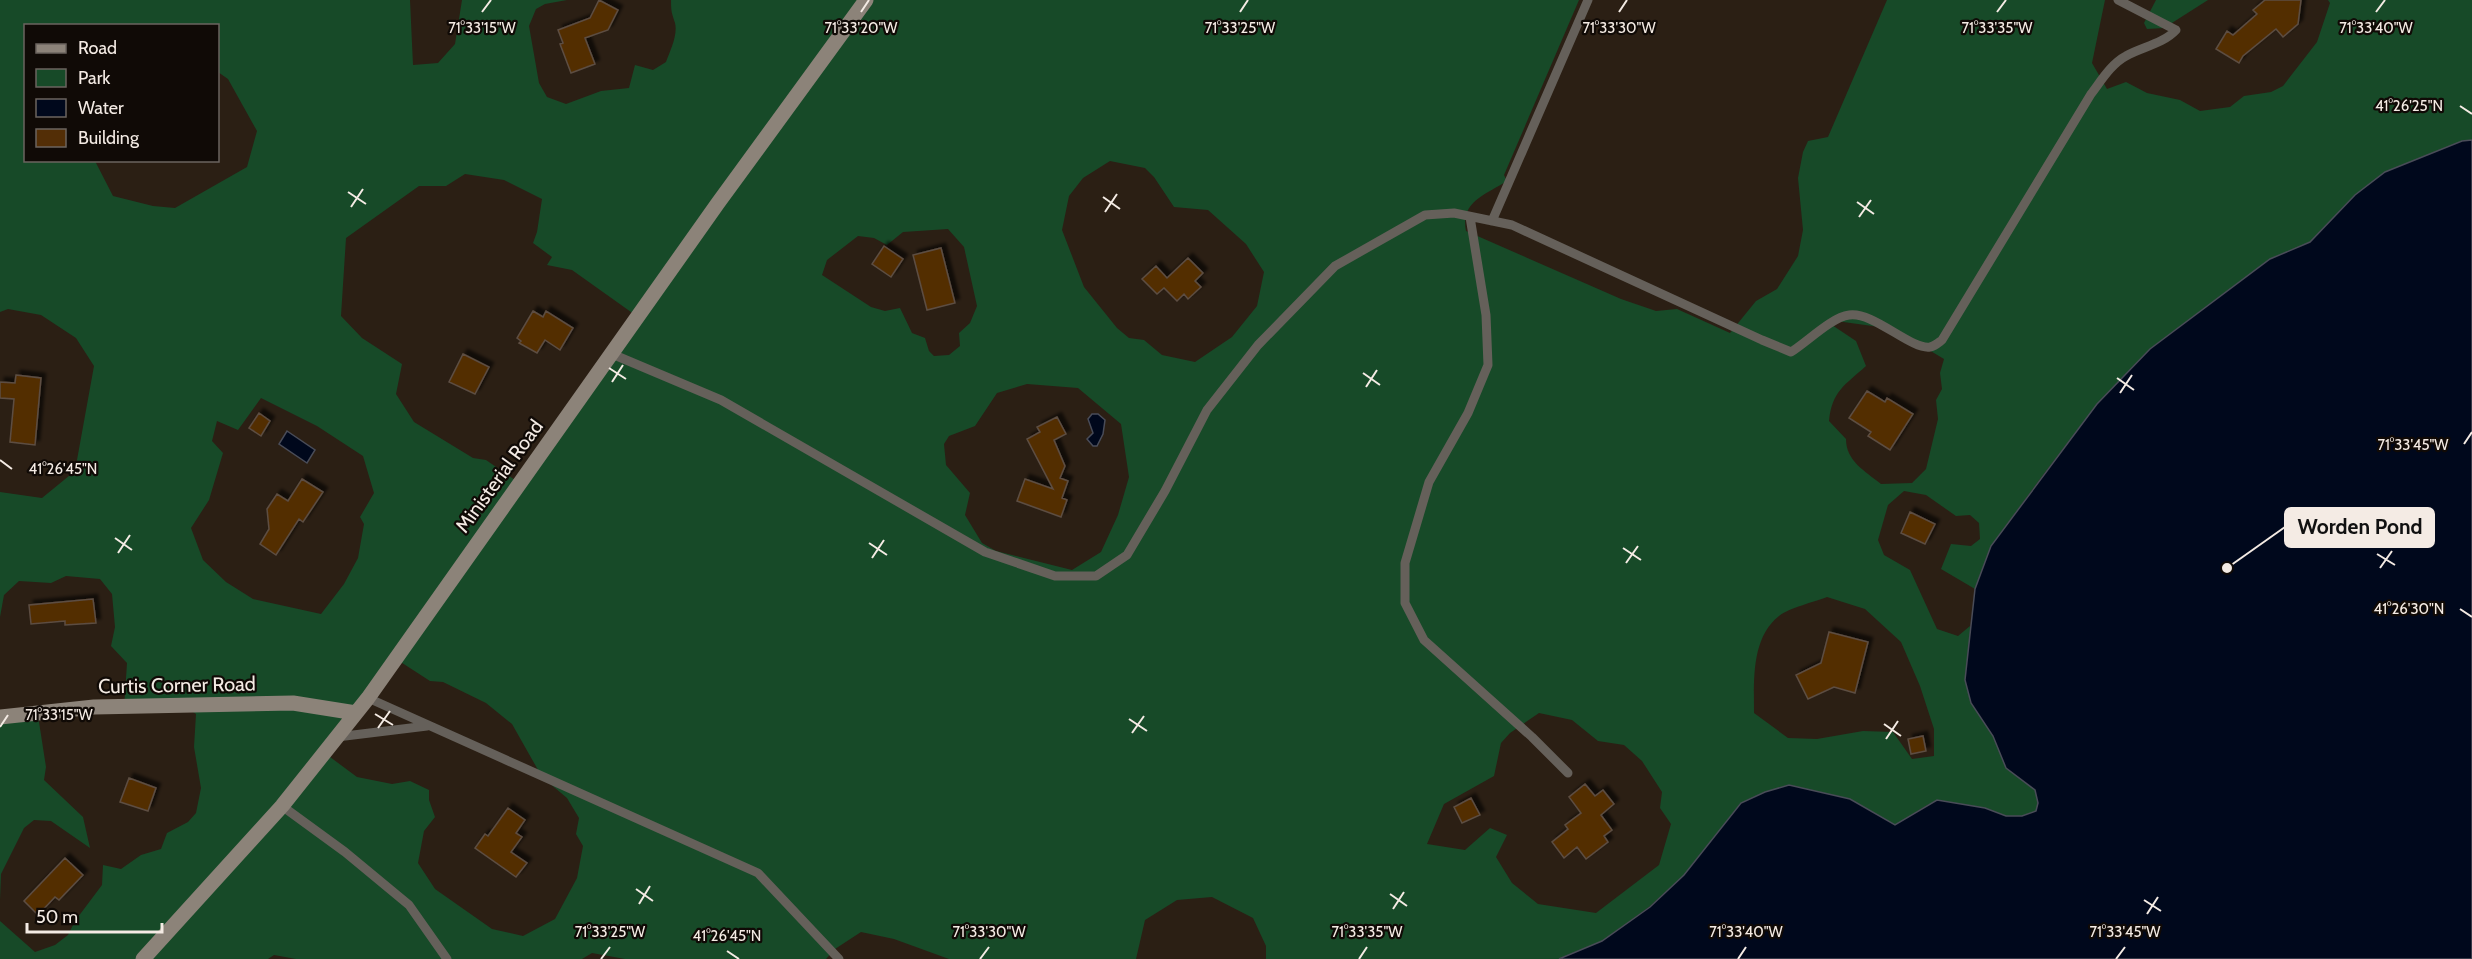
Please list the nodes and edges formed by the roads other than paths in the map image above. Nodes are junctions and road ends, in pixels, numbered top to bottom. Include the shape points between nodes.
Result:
1 (866, 0) edge
2 (1588, 0) edge
3 (2118, 0) edge
4 (1470, 217) junction
5 (1492, 221) junction
6 (612, 354) junction
7 (368, 698) junction
8 (356, 713) junction
9 (0, 717) edge
10 (429, 725) junction
11 (337, 737) junction
12 (1568, 773) dead end
13 (282, 806) junction
14 (143, 959) edge
15 (447, 959) edge
16 (839, 959) edge

1 - 6 main road, Ministerial Road
2 - 5 lane
3 - 5 lane via 2176,30 2124,57 2097,86 1942,340 1935,345 1922,346 1862,315 1849,315 1791,352 1512,225
4 - 5 lane
4 - 6 lane via 1425,214 1335,266 1258,345 1207,410 1127,555 1096,576 1054,576 985,552 721,400
4 - 12 lane via 1486,315 1488,365 1468,412 1429,482 1405,562 1405,603 1424,640
6 - 7 main road, Ministerial Road
7 - 8 main road, Ministerial Road
7 - 10 lane
8 - 9 main road, Curtis Corner Road via 293,703 94,707
8 - 11 main road, Ministerial Road
10 - 11 lane
10 - 16 lane via 758,873
11 - 13 main road, Ministerial Road
13 - 14 main road, Ministerial Road
13 - 15 lane via 408,905

